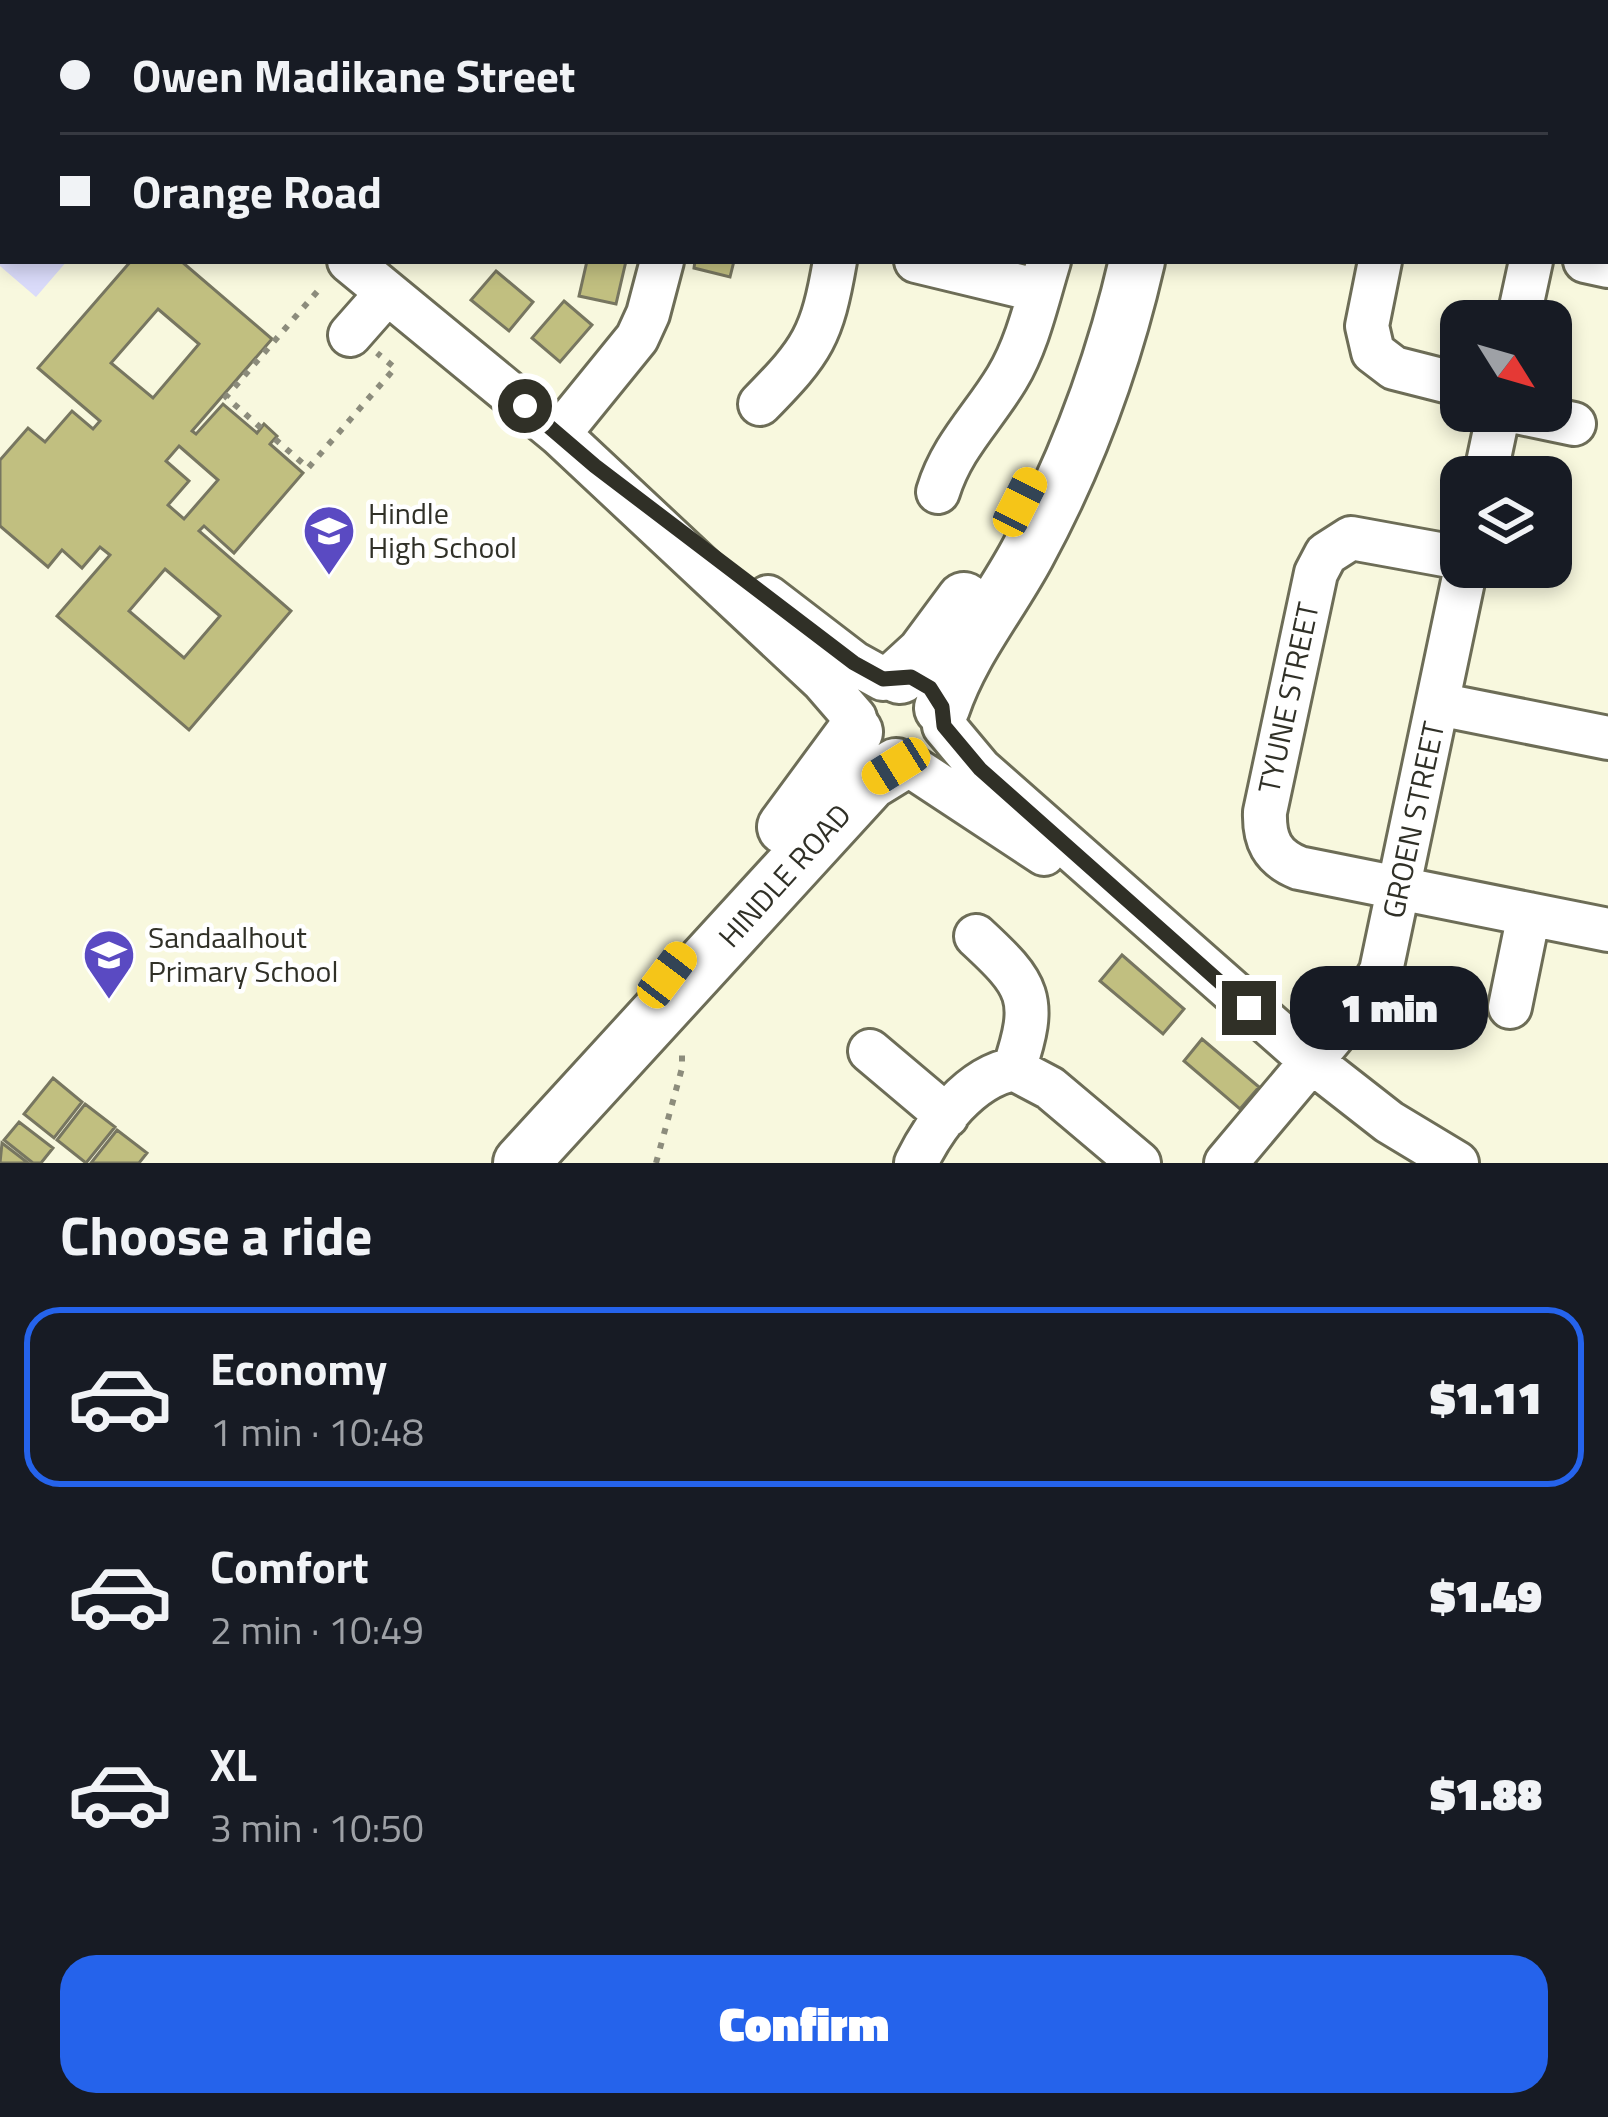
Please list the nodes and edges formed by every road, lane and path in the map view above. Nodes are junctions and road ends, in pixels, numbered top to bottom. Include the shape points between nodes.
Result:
1 (661, 264) edge
2 (835, 264) edge
3 (942, 264) edge
4 (1126, 264) edge
5 (1136, 264) edge
6 (1379, 264) edge
7 (1530, 264) edge
8 (337, 272) edge
9 (1044, 276) edge
10 (387, 293) junction
11 (1523, 300) edge
12 (358, 339) joint
13 (1440, 380) edge
14 (760, 404) dead end
15 (261, 428) dead end
16 (559, 434) junction
17 (274, 439) dead end
18 (938, 492) dead end
19 (1440, 554) edge
20 (1462, 588) edge
21 (1438, 704) junction
22 (898, 721) junction
23 (1608, 738) edge
24 (1400, 888) junction
25 (1528, 914) junction
26 (1608, 930) edge
27 (976, 936) dead end
28 (1510, 1007) dead end
29 (682, 1048) dead end
30 (870, 1052) dead end
31 (1311, 1061) junction
32 (1014, 1069) junction
33 (947, 1116) junction
34 (526, 1157) edge
35 (656, 1163) edge
36 (916, 1163) edge
37 (1139, 1163) edge
38 (1226, 1163) edge
39 (1457, 1163) edge

1 - 16 street via 637,338
2 - 14 street via 817,340
3 - 9 street
4 - 22 main road, HINDLE ROAD via 1052,442
5 - 22 main road, HINDLE ROAD via 1082,443 1023,561 963,656
6 - 13 street via 1367,326 1373,352 1394,368
7 - 11 street
8 - 10 street
8 - 15 path via 226,397
9 - 18 street via 1022,349 957,445
10 - 12 street
10 - 16 street
12 - 17 path via 395,368 308,469
16 - 22 street via 824,681
19 - 24 street, TYUNE STREET via 1351,538 1326,554 1265,812 1267,841 1289,863
20 - 21 street, GROEN STREET
21 - 23 street
21 - 24 street, GROEN STREET
22 - 31 street via 980,769
22 - 34 main road, HINDLE ROAD via 818,788
24 - 25 street, TYUNE STREET
24 - 31 street, GROEN STREET via 1376,982
25 - 26 street, TYUNE STREET
25 - 28 street
27 - 32 street via 1015,972 1029,1002
29 - 35 path
30 - 33 street
31 - 38 street, GROEN STREET
31 - 39 street
32 - 33 street via 989,1076
32 - 37 street via 1050,1088
33 - 36 street

